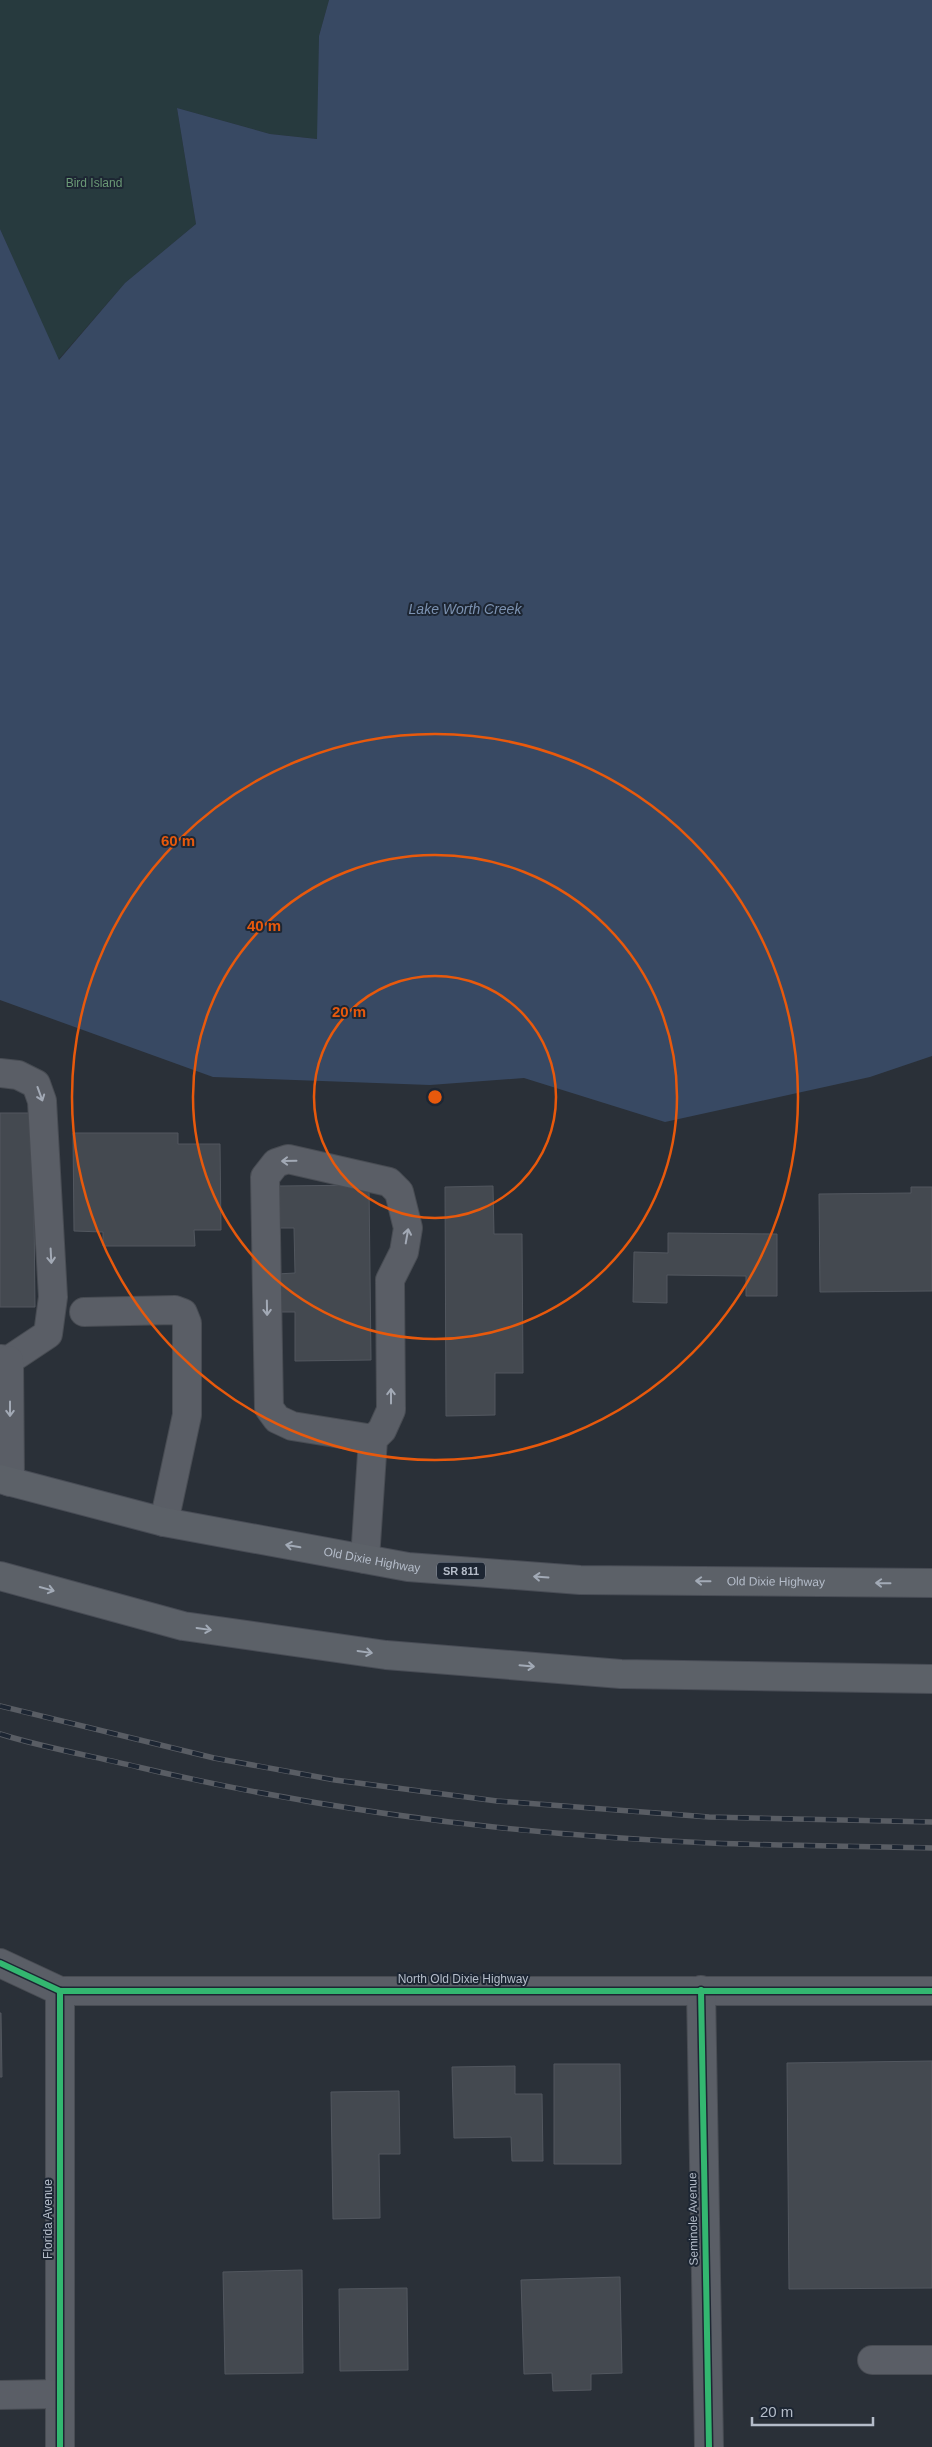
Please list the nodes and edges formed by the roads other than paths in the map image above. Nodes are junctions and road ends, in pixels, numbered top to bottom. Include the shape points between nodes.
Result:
1 (0, 1073) edge
2 (84, 1312) dead end
3 (5, 1359) edge
4 (373, 1438) junction
5 (5, 1481) edge
6 (164, 1522) junction
7 (365, 1559) junction
8 (0, 1576) edge
9 (932, 1583) edge
10 (932, 1679) edge
11 (0, 1963) edge
12 (701, 1990) junction
13 (60, 1991) junction
14 (932, 1991) edge
15 (872, 2360) dead end
16 (932, 2360) edge
17 (58, 2394) junction
18 (0, 2395) edge
19 (60, 2447) edge
20 (709, 2447) edge

1 -> 3 street via 18,1075 36,1084 42,1101 53,1297 48,1334
2 - 6 street via 175,1310 183,1313 187,1323 188,1415
3 -> 5 street
4 -> 4 street via 382,1430 391,1410 390,1280 404,1252 408,1228 399,1192 389,1182 288,1159 276,1163 265,1177 269,1408 278,1419 292,1426
4 - 7 street
5 - 6 main road, Old Dixie Highway / SR 811
7 -> 6 main road, Old Dixie Highway / SR 811
9 -> 7 main road, Old Dixie Highway / SR 811 via 580,1580 408,1567
8 -> 10 main road via 183,1626 386,1655 621,1674
11 - 13 street, North Old Dixie Highway
12 - 13 street, North Old Dixie Highway
12 - 14 street, North Old Dixie Highway
12 - 20 street, Seminole Avenue
13 - 17 street, Florida Avenue
15 - 16 street
17 - 18 street
17 - 19 street, Florida Avenue

